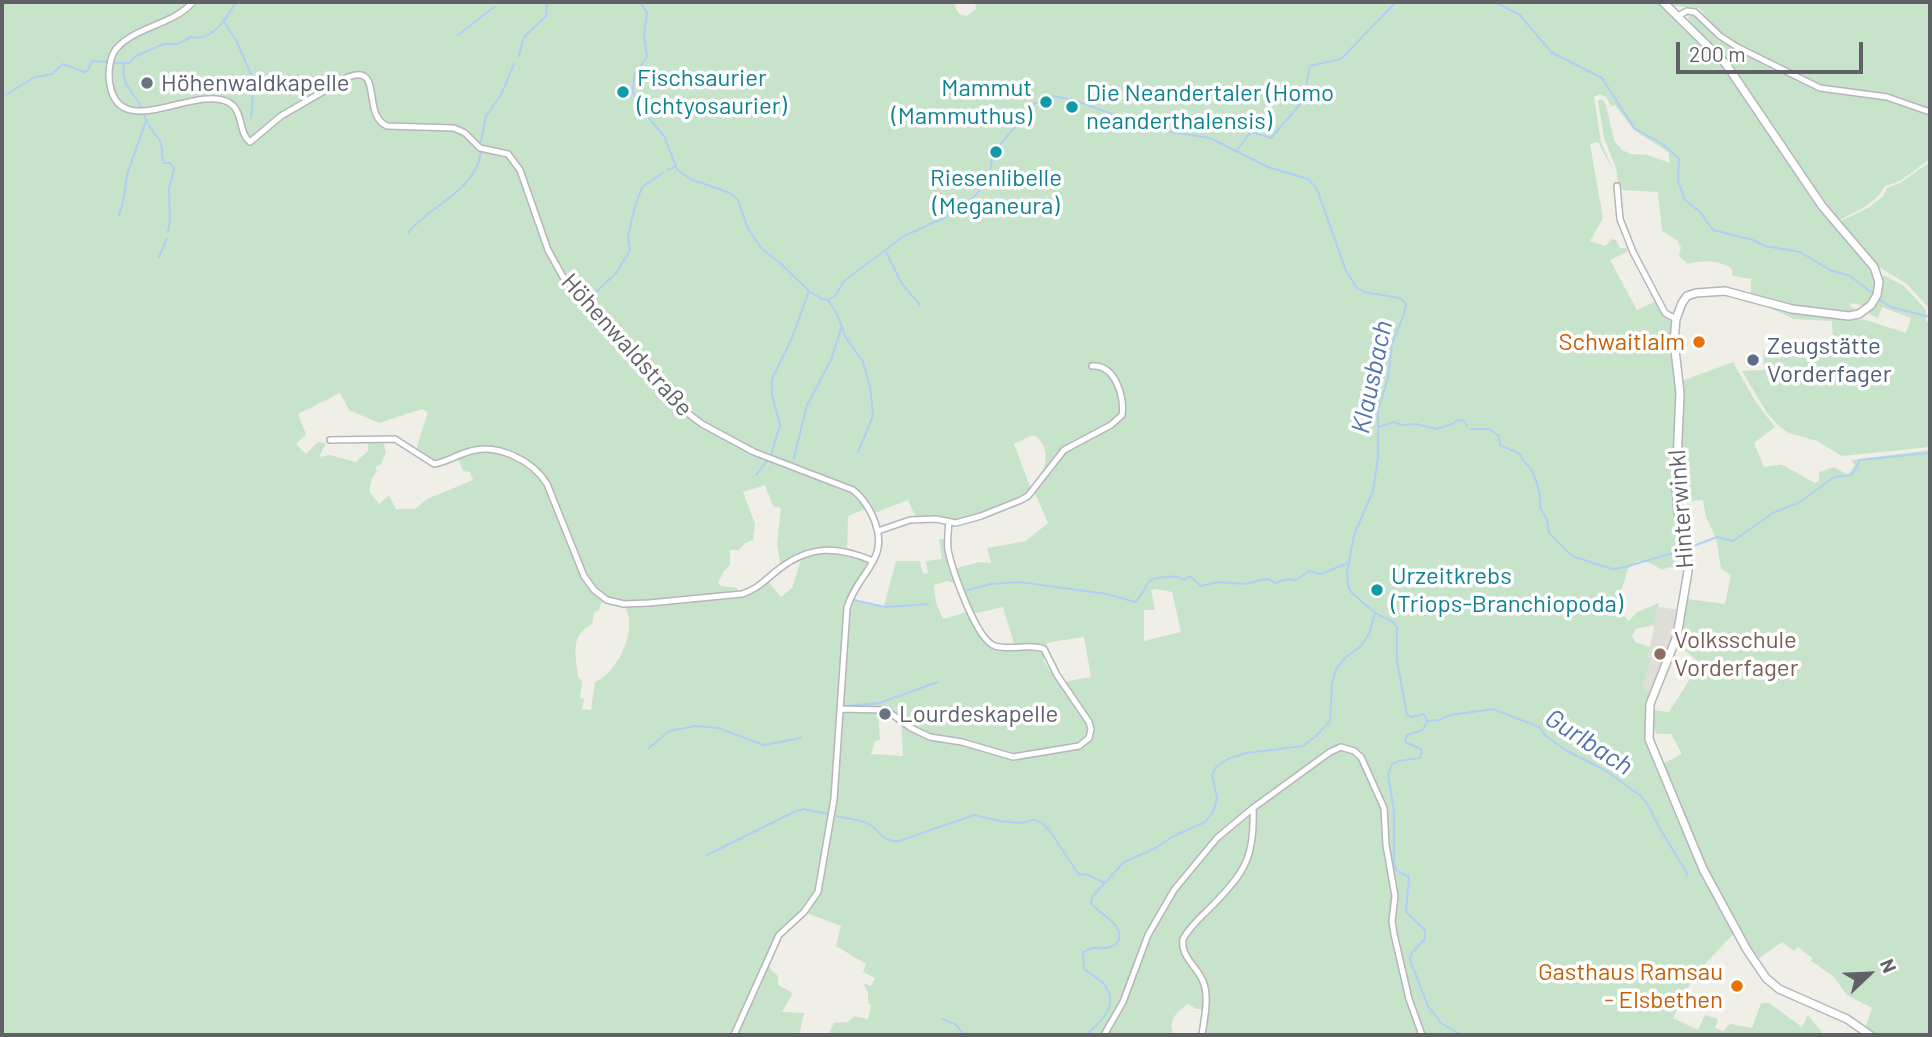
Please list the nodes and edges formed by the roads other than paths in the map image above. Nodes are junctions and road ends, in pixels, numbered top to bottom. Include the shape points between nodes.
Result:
1 (194, 2) edge
2 (1663, 2) edge
3 (1678, 16) junction
4 (1930, 113) edge
5 (1617, 186) dead end
6 (1676, 319) junction
7 (1092, 366) dead end
8 (330, 440) dead end
9 (949, 522) junction
10 (878, 531) junction
11 (873, 561) junction
12 (840, 709) junction
13 (1253, 808) junction
14 (1204, 1033) edge
15 (734, 1035) edge
16 (1104, 1035) edge
17 (1422, 1035) edge
18 (1870, 1035) edge

1 - 10 street, Höhenwaldstraße via 116,49 110,86 116,101 127,110 225,100 238,112 250,142 281,116 358,74 370,83 374,114 380,123 454,128 465,132 480,148 508,154 520,170 548,250 563,277 677,405 754,452 853,490 867,505
2 - 3 street
3 - 4 street via 1695,12 1737,47 1820,88 1887,97
3 - 6 street via 1735,76 1822,206 1874,267 1879,282 1871,305 1849,316 1792,309 1730,292 1698,292 1683,301
5 - 6 street via 1620,219 1635,256 1665,313
6 - 18 street, Hinterwinkl via 1680,393 1676,486 1688,565 1678,633 1649,712 1649,739 1707,876 1766,978
7 - 9 street via 1102,368 1116,383 1122,400 1121,418 1063,450 1028,496 981,516
8 - 11 street via 394,439 434,464 486,449 536,468 547,484 587,582 602,597 618,603 742,594 799,557 822,549
9 - 10 street via 910,520
9 - 12 street via 950,559 982,636 995,646 1044,649 1089,722 1089,738 1072,748 1013,757 974,744 930,737 886,710
10 - 11 street via 880,546
11 - 12 street via 847,608
12 - 15 street via 832,815 818,892 779,935
13 - 14 street via 1252,849 1246,864 1183,939 1183,951 1205,987
13 - 16 street via 1217,838 1174,890
13 - 17 street via 1338,748 1361,757 1384,807 1395,896 1394,934

